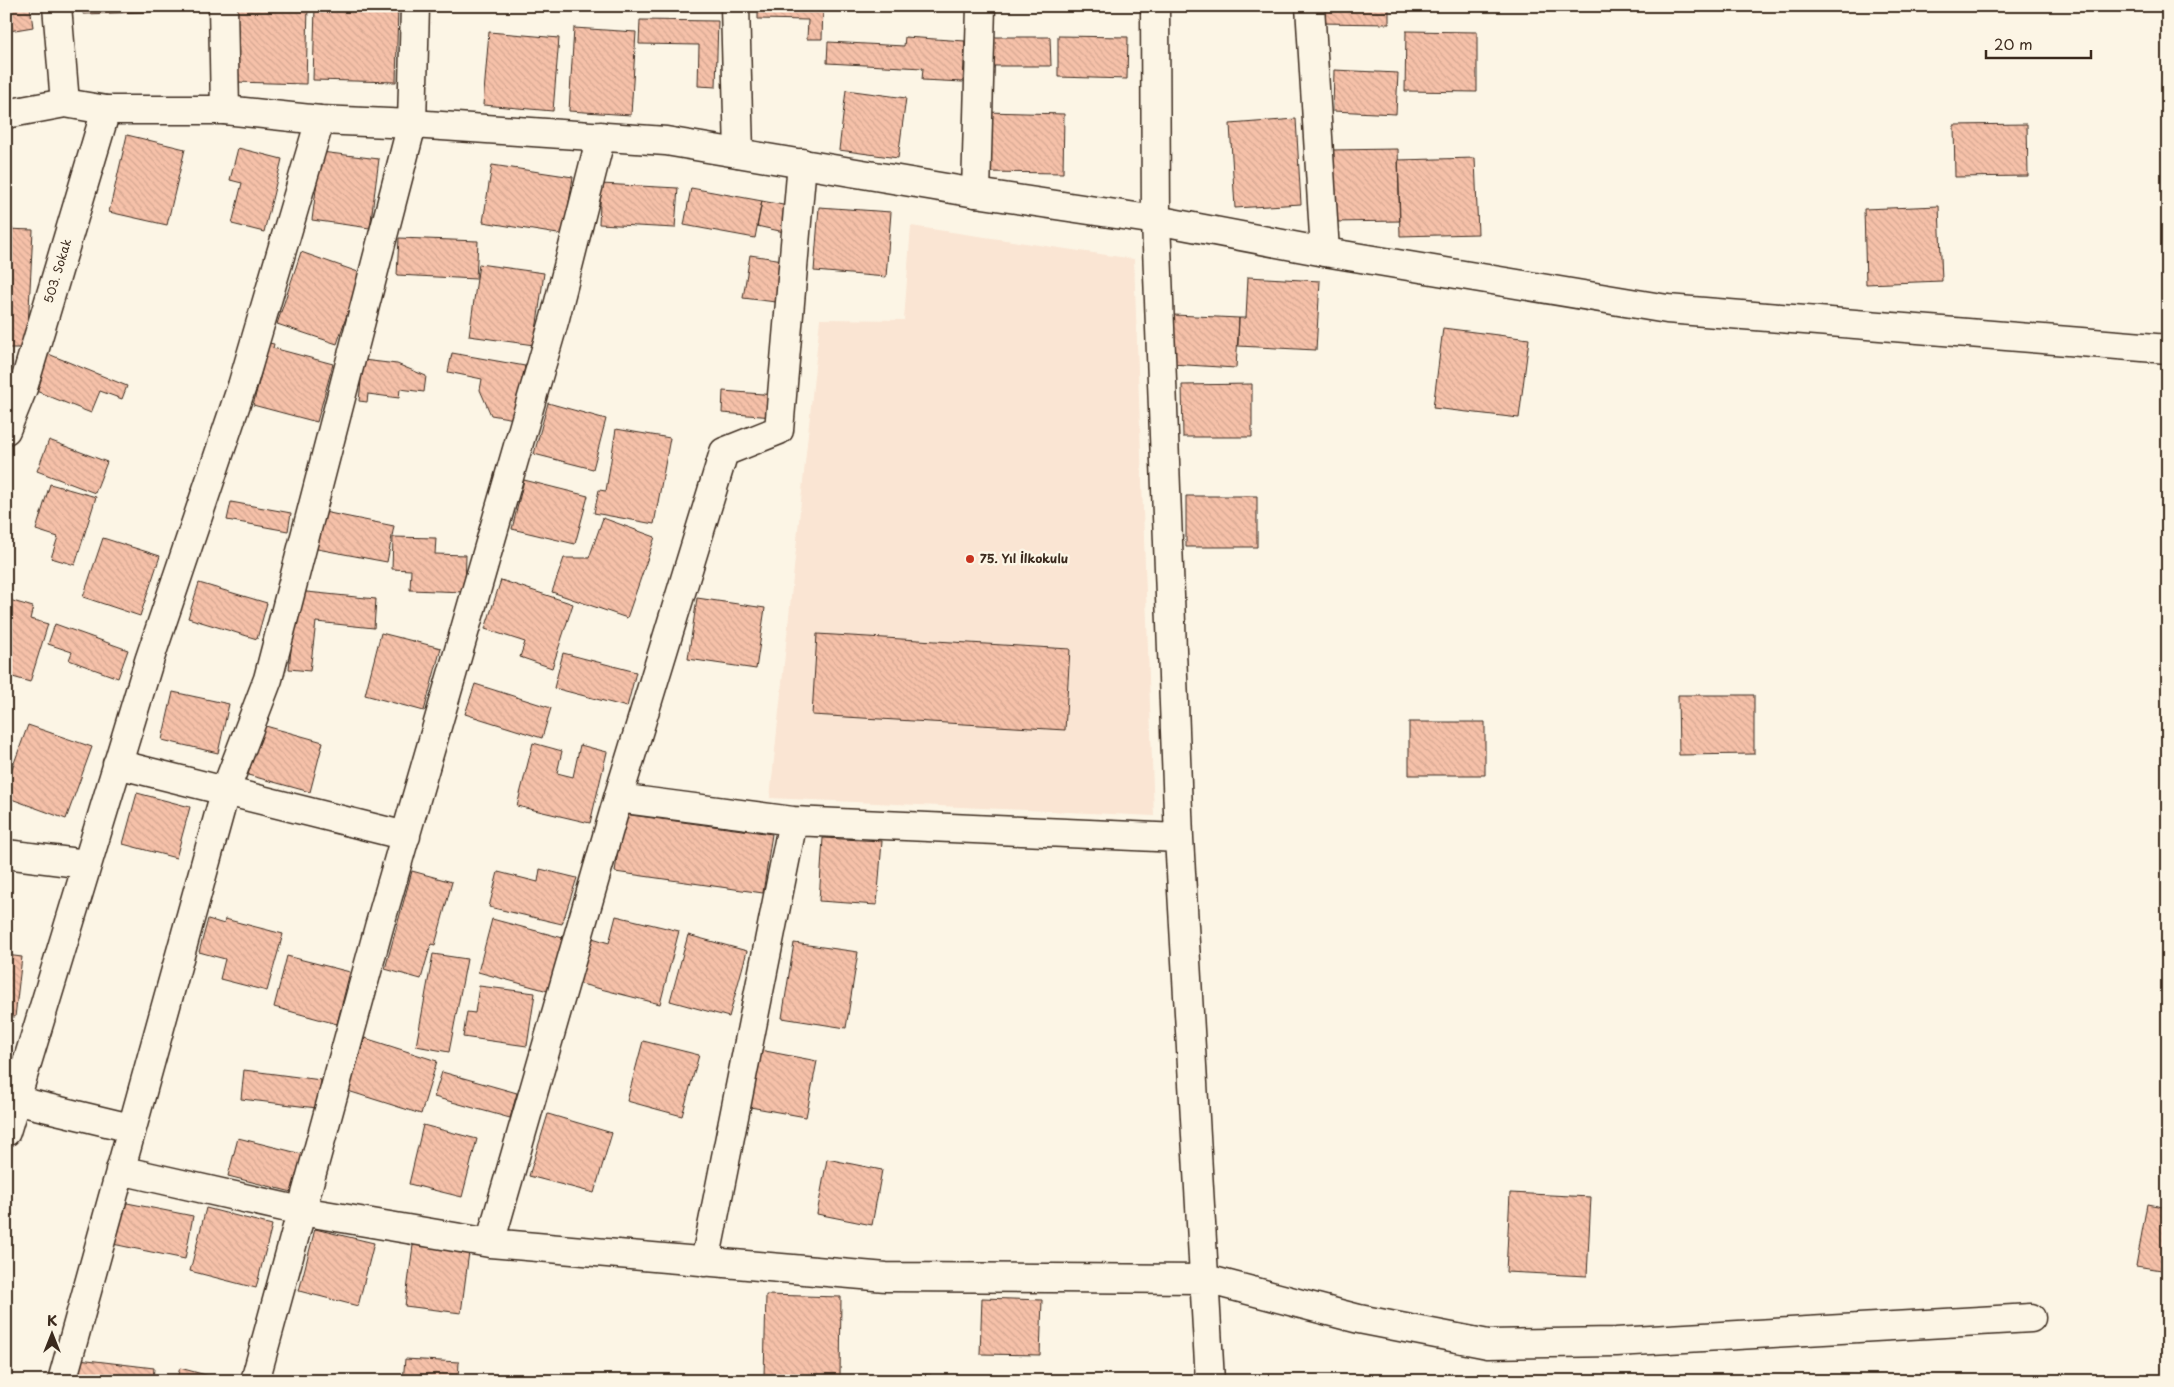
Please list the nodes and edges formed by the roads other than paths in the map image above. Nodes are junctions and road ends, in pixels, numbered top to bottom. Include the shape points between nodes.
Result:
1 (56, 6) edge
2 (223, 6) edge
3 (415, 6) edge
4 (735, 6) edge
5 (980, 6) edge
6 (1155, 6) edge
7 (1310, 6) edge
8 (65, 103) junction
9 (106, 110) junction
10 (225, 110) junction
11 (6, 114) edge
12 (320, 120) junction
13 (412, 124) junction
14 (600, 136) junction
15 (739, 153) junction
16 (802, 163) junction
17 (976, 192) junction
18 (1156, 220) junction
19 (1325, 252) junction
20 (2168, 349) edge
21 (6, 430) edge
22 (117, 764) junction
23 (226, 790) junction
24 (618, 798) junction
25 (793, 821) junction
26 (406, 836) junction
27 (1179, 838) junction
28 (6, 854) edge
29 (86, 864) junction
30 (11, 1099) edge
31 (131, 1128) junction
32 (6, 1132) edge
33 (120, 1170) junction
34 (301, 1211) junction
35 (490, 1243) junction
36 (705, 1262) junction
37 (1206, 1279) junction
38 (2031, 1318) dead end
39 (62, 1381) edge
40 (254, 1381) edge
41 (1210, 1381) edge

1 - 8 street
2 - 10 street
3 - 13 street
4 - 15 street
5 - 17 street
6 - 18 street
7 - 19 street
8 - 9 street
8 - 11 street
9 - 10 street
9 - 21 street, 503. Sokak via 23,388
10 - 12 street
12 - 13 street
12 - 22 street via 242,386
13 - 14 street
13 - 23 street via 268,678
14 - 15 street via 666,140
14 - 26 street via 555,318
15 - 16 street
16 - 17 street
16 - 24 street via 780,430 724,452
17 - 18 street
18 - 19 street
18 - 27 street
19 - 20 street via 1667,309
22 - 23 street
22 - 29 street
23 - 26 street
23 - 31 street
24 - 25 street
24 - 35 street
25 - 27 street
25 - 36 street
26 - 34 street
27 - 37 street
28 - 29 street
29 - 30 street
30 - 31 street
30 - 32 street
31 - 33 street
33 - 34 street
33 - 39 street
34 - 35 street
34 - 40 street
35 - 36 street
36 - 37 street via 886,1277
37 - 38 street via 1359,1319 1488,1344 1616,1342
37 - 41 street

